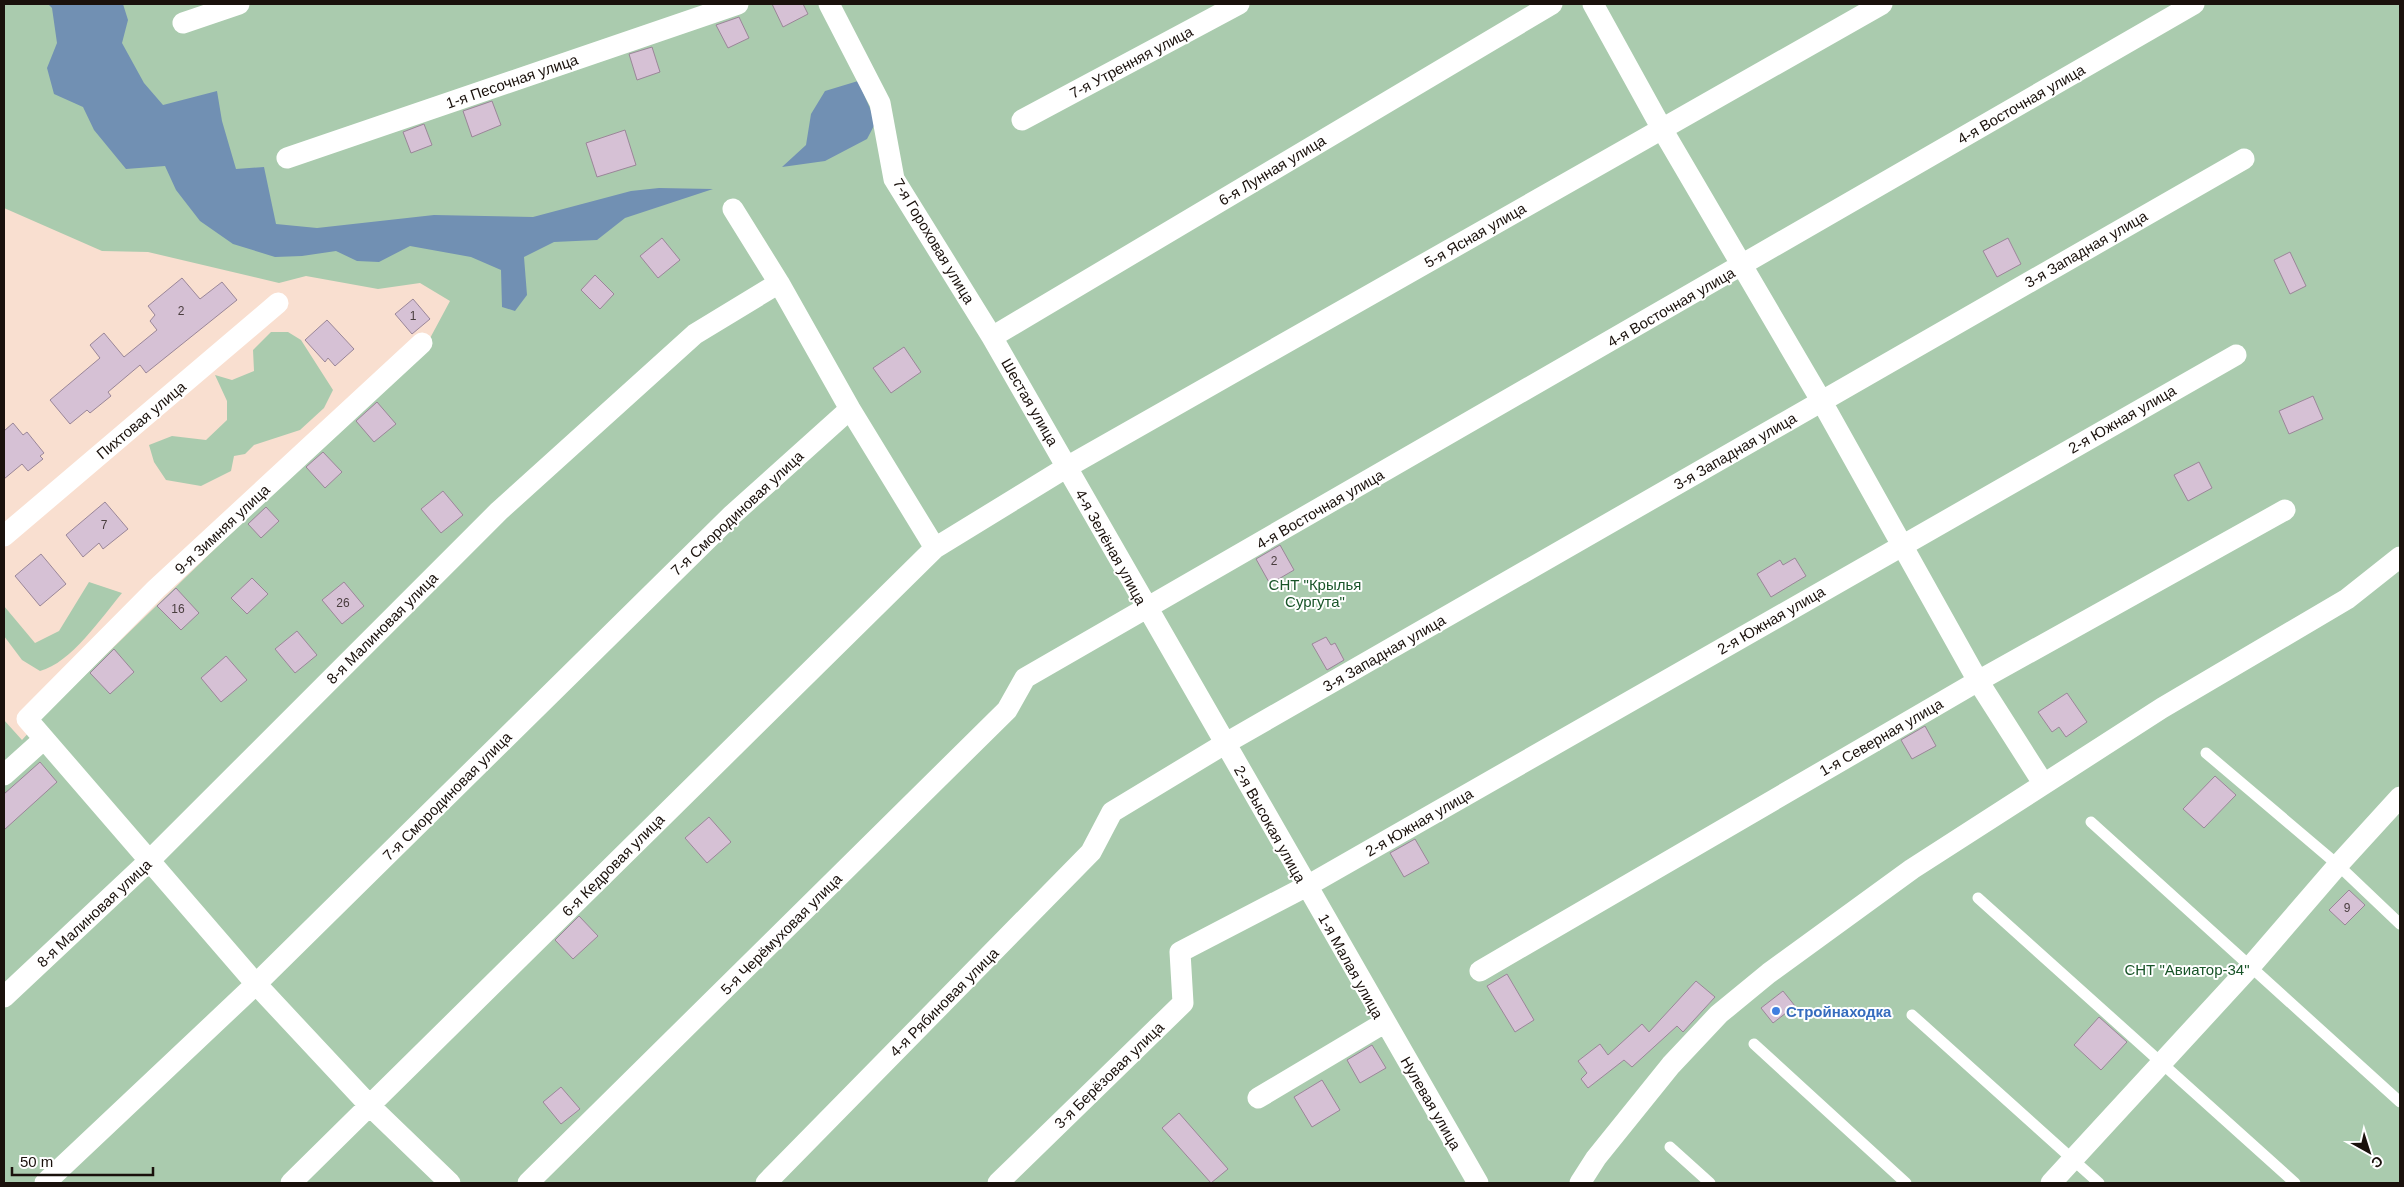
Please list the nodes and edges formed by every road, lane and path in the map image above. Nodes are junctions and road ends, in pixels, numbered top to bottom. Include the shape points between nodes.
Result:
1 (239, 4) edge
2 (738, 4) edge
3 (830, 4) edge
4 (1239, 4) edge
5 (1552, 4) edge
6 (1592, 4) edge
7 (1882, 4) edge
8 (2194, 4) edge
9 (183, 23) dead end
10 (1022, 120) dead end
11 (1662, 129) junction
12 (287, 158) dead end
13 (2244, 159) dead end
14 (732, 208) dead end
15 (1744, 265) junction
16 (780, 283) junction
17 (278, 303) dead end
18 (992, 337) junction
19 (422, 343) dead end
20 (2236, 355) dead end
21 (1822, 402) junction
22 (850, 409) junction
23 (1068, 467) junction
24 (2285, 510) dead end
25 (4, 536) edge
26 (1901, 545) junction
27 (935, 548) junction
28 (2400, 557) edge
29 (1147, 609) junction
30 (1025, 678) joint
31 (1978, 681) junction
32 (44, 739) junction
33 (1226, 743) junction
34 (2206, 753) dead end
35 (4, 775) edge
36 (2043, 783) junction
37 (2400, 797) edge
38 (1112, 812) joint
39 (2091, 822) dead end
40 (150, 860) junction
41 (2338, 865) junction
42 (1306, 886) junction
43 (1978, 898) dead end
44 (2400, 924) edge
45 (1180, 952) joint
46 (2250, 967) junction
47 (1480, 971) dead end
48 (256, 984) junction
49 (4, 997) edge
50 (1912, 1015) dead end
51 (1384, 1023) junction
52 (1754, 1044) dead end
53 (2161, 1063) junction
54 (1258, 1098) dead end
55 (2400, 1102) edge
56 (370, 1106) junction
57 (1670, 1147) dead end
58 (2071, 1159) junction
59 (45, 1183) edge
60 (291, 1183) edge
61 (450, 1183) edge
62 (528, 1183) edge
63 (766, 1183) edge
64 (998, 1183) edge
65 (1478, 1183) edge
66 (1580, 1183) edge
67 (1710, 1183) edge
68 (1906, 1183) edge
69 (2051, 1183) edge
70 (2099, 1183) edge
71 (2295, 1183) edge

1 - 9 street
2 - 12 street, 1-я Песочная улица
3 - 18 street, 7-я Гороховая улица via 880,103 894,180
4 - 10 street, 7-я Утренняя улица
5 - 18 street, 6-я Лунная улица
6 - 11 street
7 - 11 street, 5-я Ясная улица
8 - 15 street, 4-я Восточная улица
11 - 15 street
11 - 23 street, 5-я Ясная улица
13 - 21 street, 3-я Западная улица
14 - 16 street
15 - 21 street
15 - 29 street, 4-я Восточная улица
16 - 22 street
16 - 40 street, 8-я Малиновая улица via 695,334 499,511
17 - 25 street, Пихтовая улица
18 - 23 street, Шестая улица
19 - 32 street, 9-я Зимняя улица via 156,589 27,719
20 - 26 street, 2-я Южная улица
21 - 26 street
21 - 33 street, 3-я Западная улица
22 - 27 street
22 - 48 street, 7-я Смородиновая улица via 732,515
23 - 27 street, 5-я Ясная улица
23 - 29 street, 4-я Зелёная улица
24 - 31 street, 1-я Северная улица
26 - 31 street
26 - 42 street, 2-я Южная улица
27 - 56 street, 6-я Кедровая улица
28 - 36 street via 2347,599 2162,708
29 - 30 street, 4-я Зелёная улица
29 - 33 street, 2-я Высокая улица
30 - 62 street, 5-я Черёмуховая улица via 1008,710
31 - 36 street
31 - 47 street, 1-я Северная улица
32 - 35 street
32 - 40 street
33 - 38 street, 3-я Западная улица
33 - 42 street, 2-я Высокая улица
34 - 41 lane
36 - 66 street via 1858,907 1719,1014 1671,1065 1596,1158
37 - 41 street
38 - 63 street, 4-я Рябиновая улица via 1091,852
39 - 46 lane
40 - 48 street
40 - 49 street, 8-я Малиновая улица
41 - 44 lane
41 - 46 street
42 - 45 street, 2-я Высокая улица
42 - 51 street, 1-я Малая улица
43 - 53 lane
45 - 64 street, 3-я Берёзовая улица via 1183,1003
46 - 53 street
46 - 55 lane
48 - 56 street
48 - 59 street, 7-я Смородиновая улица
50 - 58 lane
51 - 54 street, 1-я Малая улица
51 - 65 street, Нулевая улица
52 - 68 lane
53 - 58 street
53 - 71 lane
56 - 60 street, 6-я Кедровая улица
56 - 61 street
57 - 67 lane
58 - 69 street
58 - 70 lane

